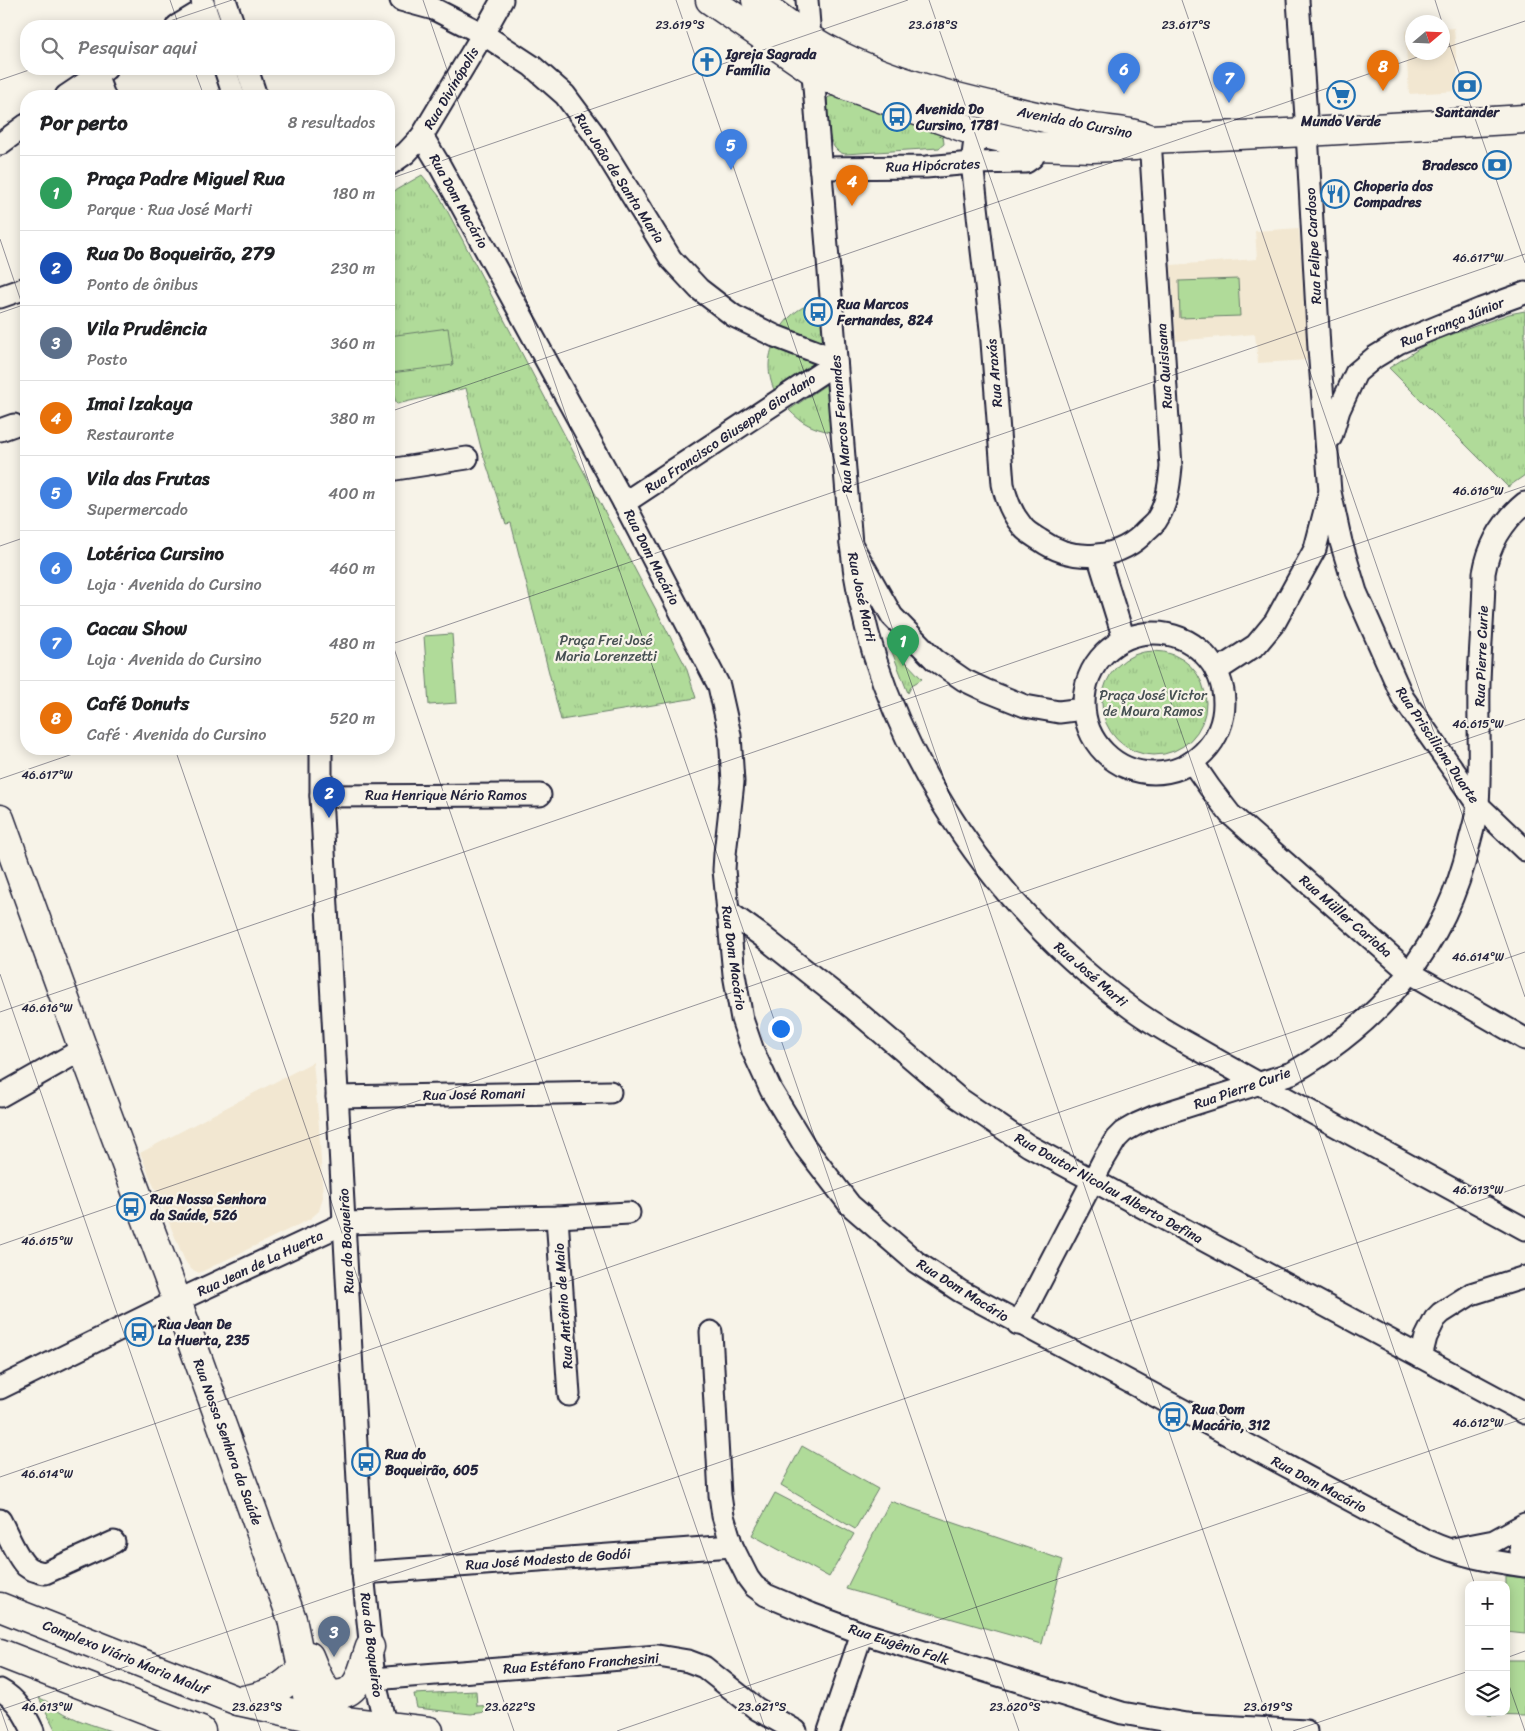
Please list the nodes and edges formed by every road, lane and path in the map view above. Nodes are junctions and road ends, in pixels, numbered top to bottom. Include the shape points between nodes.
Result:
1 (401, 0) edge
2 (502, 0) edge
3 (710, 0) edge
4 (756, 0) edge
5 (807, 0) edge
6 (1298, 0) edge
7 (230, 1) edge
8 (206, 12) edge
9 (189, 20) edge
10 (233, 20) edge
11 (483, 34) junction
12 (810, 39) junction
13 (812, 70) junction
14 (97, 75) edge
15 (101, 75) edge
16 (227, 75) edge
17 (249, 75) edge
18 (75, 90) edge
19 (103, 90) edge
20 (232, 90) edge
21 (254, 90) edge
22 (1051, 119) junction
23 (1525, 119) edge
24 (20, 129) edge
25 (976, 132) junction
26 (1307, 132) junction
27 (422, 136) junction
28 (1150, 138) junction
29 (0, 144) edge
30 (1036, 146) junction
31 (395, 160) edge
32 (972, 163) junction
33 (820, 168) junction
34 (20, 290) edge
35 (1525, 293) edge
36 (0, 297) edge
37 (1319, 348) junction
38 (836, 361) junction
39 (1356, 373) junction
40 (467, 458) dead end
41 (1328, 460) junction
42 (395, 469) edge
43 (1330, 492) junction
44 (624, 503) junction
45 (1525, 504) edge
46 (1341, 542) junction
47 (851, 544) junction
48 (1315, 549) junction
49 (1098, 555) junction
50 (1124, 639) junction
51 (1216, 672) junction
52 (1083, 709) junction
53 (321, 755) edge
54 (1192, 762) junction
55 (540, 795) dead end
56 (322, 796) junction
57 (1478, 805) junction
58 (0, 819) edge
59 (1525, 850) edge
60 (727, 910) junction
61 (1409, 972) junction
62 (1525, 1039) edge
63 (83, 1049) junction
64 (1258, 1084) junction
65 (610, 1092) dead end
66 (0, 1096) edge
67 (337, 1097) junction
68 (1093, 1181) junction
69 (629, 1213) dead end
70 (557, 1217) junction
71 (345, 1223) junction
72 (1525, 1229) edge
73 (1525, 1277) edge
74 (177, 1301) junction
75 (1018, 1324) junction
76 (711, 1332) dead end
77 (1421, 1356) junction
78 (0, 1388) edge
79 (569, 1395) dead end
80 (1525, 1413) edge
81 (0, 1520) edge
82 (1525, 1524) edge
83 (1525, 1531) edge
84 (114, 1542) dead end
85 (732, 1546) junction
86 (1447, 1550) junction
87 (1525, 1562) edge
88 (1525, 1566) edge
89 (363, 1572) junction
90 (0, 1607) edge
91 (292, 1619) junction
92 (862, 1633) junction
93 (370, 1647) junction
94 (0, 1653) edge
95 (302, 1668) junction
96 (374, 1679) junction
97 (0, 1690) edge
98 (238, 1701) junction
99 (314, 1724) edge
100 (386, 1729) edge
101 (34, 1731) edge
102 (201, 1731) edge
103 (429, 1731) edge
104 (796, 1731) edge
105 (829, 1731) edge
106 (1306, 1731) edge

1 - 11 street, Rua João de Santa Maria via 434,9
2 - 11 street, Rua Divinópolis
3 - 13 main road, Avenida do Cursino
4 - 12 main road, Avenida do Cursino
5 - 12 street, Rua Marcos Fernandes
6 - 26 street, Rua Felipe Cardoso
7 - 10 street
8 - 9 street
11 - 27 street, Rua Divinópolis
11 - 38 street, Rua João de Santa Maria via 532,66 565,95 594,134 671,259 699,289 734,316
12 - 13 street, Rua Marcos Fernandes
12 - 22 main road, Avenida do Cursino via 884,75 938,92
13 - 25 main road, Avenida do Cursino via 844,85
13 - 33 street, Rua Marcos Fernandes
14 - 18 street
15 - 19 street
16 - 20 street
17 - 21 street
22 - 25 main road via 1022,125 986,121
22 - 28 main road, Avenida do Cursino via 1135,132
23 - 26 main road, Avenida do Cursino
24 - 29 street
25 - 30 main road, Avenida do Cursino
25 - 32 street, Rua Araxás
26 - 28 main road, Avenida do Cursino
26 - 37 street, Rua Felipe Cardoso
27 - 31 street, Rua Divinópolis
27 - 44 street, Rua Dom Macário
28 - 30 main road, Avenida do Cursino via 1136,146
28 - 49 street, Rua Quisisana via 1172,467 1166,502 1155,523 1135,541 1116,551
30 - 32 street, Rua Hipócrates via 1033,157 1026,162
32 - 33 street, Rua Hipócrates
32 - 49 street, Rua Araxás via 1006,498 1023,527 1051,548 1074,555
33 - 38 street, Rua Marcos Fernandes
34 - 36 street
35 - 39 street, Rua França Júnior via 1398,343
37 - 39 street via 1335,373
37 - 41 street, Rua Felipe Cardoso
38 - 44 street, Rua Francisco Giuseppe Giordano
38 - 47 street, Rua Marcos Fernandes
39 - 41 street, Rua França Júnior via 1339,410
40 - 42 street
41 - 43 street, Rua Felipe Cardoso
43 - 46 street, Rua Felipe Cardoso
43 - 48 street, Rua Felipe Cardoso
44 - 60 street, Rua Dom Macário via 719,686 730,735 733,782 725,854
45 - 57 street, Rua Pierre Curie via 1496,535 1484,573
46 - 48 street
46 - 57 street, Rua Prisciliana Duarte via 1356,592 1403,698
47 - 52 street, Rua Marcos Fernandes via 892,616 935,660 971,683 1025,706 1059,712
47 - 64 street, Rua José Marti via 867,631 907,739 961,832 1003,888 1048,937 1132,1009
48 - 51 street, Rua Felipe Cardoso via 1276,622 1256,645
49 - 50 street
50 - 51 street via 1152,632 1176,636 1208,657
50 - 52 street via 1108,649 1092,668 1084,691
51 - 54 street via 1223,692 1222,718 1214,740
52 - 54 street via 1093,739 1109,758 1120,765 1155,774 1176,770
53 - 56 street, Rua do Boqueirão
54 - 61 street, Rua Müller Carioba via 1230,814
55 - 56 street, Rua Henrique Nério Ramos
56 - 67 street, Rua do Boqueirão
57 - 59 street, Rua Prisciliana Duarte
57 - 61 street, Rua Pierre Curie via 1466,857 1447,911 1432,941
58 - 63 main road, Rua Nossa Senhora da Saúde
60 - 68 street, Rua Doutor Nicolau Alberto Defina via 854,1009 957,1097 1029,1146
60 - 75 street, Rua Dom Macário via 742,1019 753,1051 771,1090 816,1161 850,1205 916,1262
61 - 62 street, Rua Müller Carioba
61 - 64 street, Rua Pierre Curie via 1377,1011 1336,1044 1292,1073
63 - 66 street
63 - 74 main road, Rua Nossa Senhora da Saúde
64 - 68 street, Rua Pierre Curie via 1152,1117 1129,1128 1116,1139
64 - 72 street, Rua José Marti
65 - 67 street, Rua José Romani
67 - 71 street, Rua do Boqueirão
68 - 75 street, Rua Pierre Curie
68 - 77 street, Rua Doutor Nicolau Alberto Defina
69 - 70 street, Rua Jean de La Huerta
70 - 71 street, Rua Jean de La Huerta
70 - 79 street, Rua Antônio de Maio
71 - 74 street, Rua Jean de La Huerta
71 - 89 street, Rua do Boqueirão
73 - 77 street via 1471,1294 1441,1313 1426,1337
74 - 78 street, Rua Jean de La Huerta
74 - 91 main road, Rua Nossa Senhora da Saúde
75 - 86 street, Rua Dom Macário
76 - 85 street, Rua Eugênio Falk via 720,1496
77 - 80 street, Rua Doutor Nicolau Alberto Defina
81 - 84 street via 27,1567 45,1573
82 - 86 street via 1494,1541
83 - 87 street via 1520,1546
85 - 89 street, Rua José Modesto de Godói
85 - 92 street, Rua Eugênio Falk via 748,1578 766,1595
86 - 88 street, Rua Dom Macário via 1478,1559
89 - 93 street, Rua do Boqueirão
90 - 98 main road, Complexo Viário Maria Maluf
91 - 93 main road via 328,1693 347,1693 354,1687
91 - 95 main road, Rua Nossa Senhora da Saúde
92 - 105 street
92 - 106 street, Rua Eugênio Falk via 1122,1713 1186,1724
93 - 96 street, Rua do Boqueirão
94 - 102 main road
95 - 98 main road via 279,1688
95 - 99 main road, Rua Nossa Senhora da Saúde
96 - 100 street, Rua do Boqueirão
96 - 104 street, Rua Estéfano Franchesini via 658,1656 704,1667 757,1709
97 - 101 street via 14,1700
98 - 99 main road, Complexo Viário Maria Maluf
99 - 100 main road, Complexo Viário Maria Maluf
100 - 103 main road, Complexo Viário Maria Maluf

